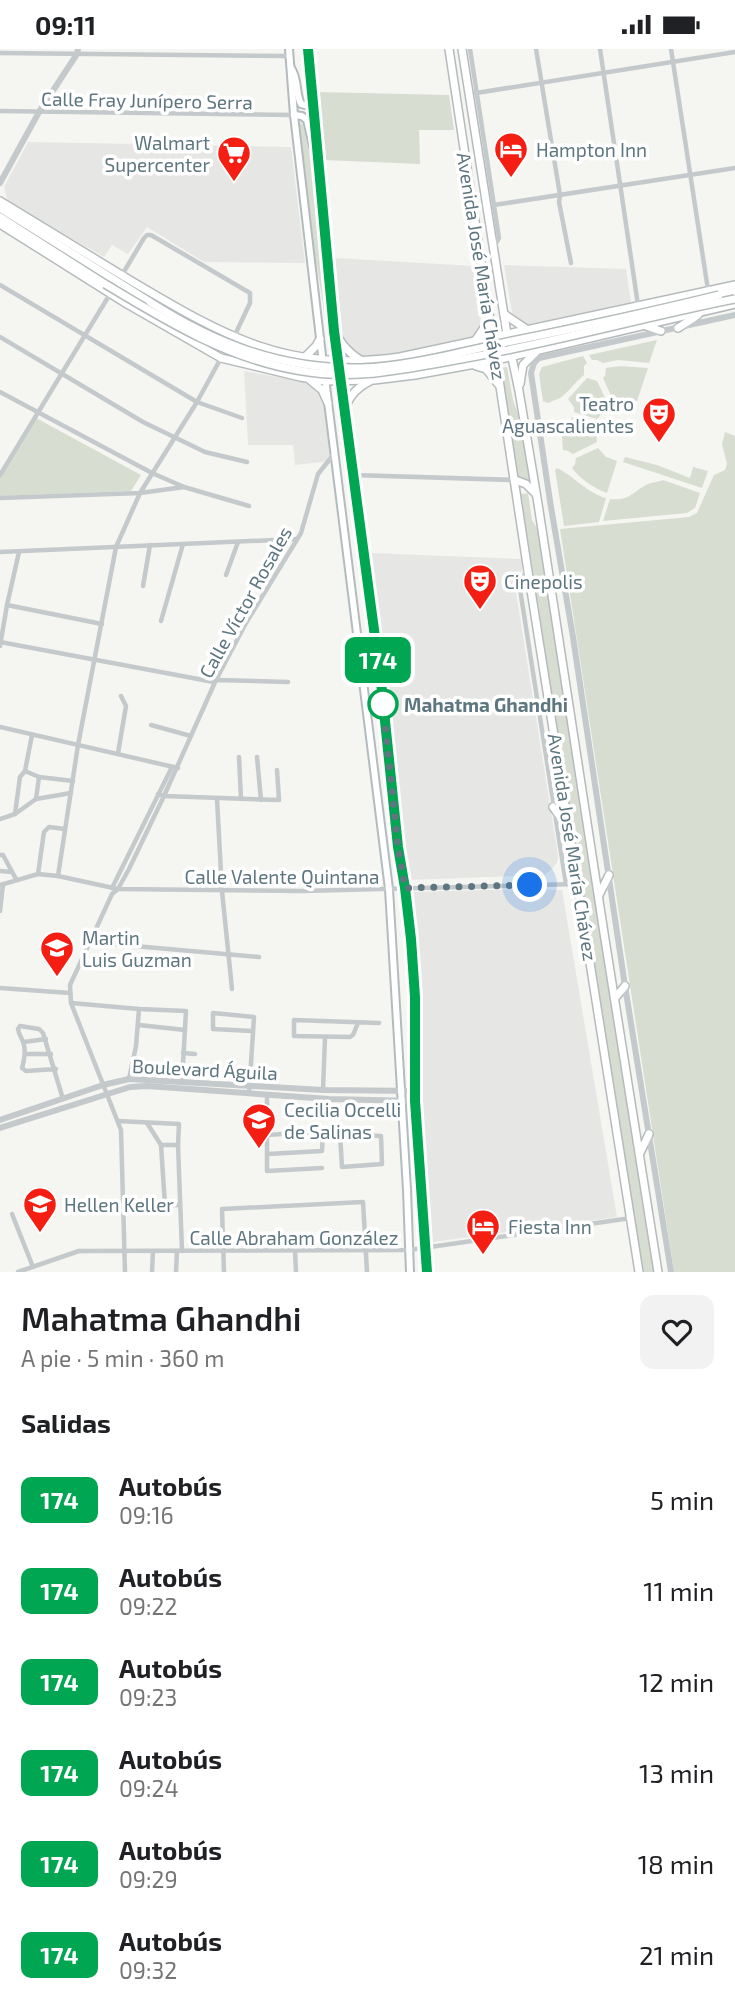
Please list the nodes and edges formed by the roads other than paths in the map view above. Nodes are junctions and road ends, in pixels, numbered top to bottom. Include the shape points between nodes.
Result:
1 (308, 49) edge
2 (449, 49) edge
3 (462, 49) edge
4 (470, 49) edge
5 (536, 49) edge
6 (600, 49) edge
7 (671, 49) edge
8 (30, 51) edge
9 (78, 51) edge
10 (735, 52) edge
11 (0, 53) edge
12 (289, 53) edge
13 (673, 62) junction
14 (290, 67) junction
15 (603, 73) junction
16 (542, 82) junction
17 (476, 93) junction
18 (313, 107) junction
19 (0, 111) edge
20 (39, 112) junction
21 (294, 115) junction
22 (317, 162) junction
23 (735, 168) edge
24 (690, 175) junction
25 (0, 183) edge
26 (620, 185) junction
27 (560, 197) junction
28 (0, 201) edge
29 (494, 205) junction
30 (0, 208) edge
31 (0, 217) edge
32 (0, 225) edge
33 (494, 247) junction
34 (571, 263) dead end
35 (122, 275) junction
36 (0, 285) edge
37 (735, 285) edge
38 (708, 291) junction
39 (735, 292) edge
40 (111, 293) junction
41 (735, 299) edge
42 (735, 304) edge
43 (638, 305) junction
44 (703, 312) junction
45 (504, 314) junction
46 (735, 315) edge
47 (585, 317) junction
48 (490, 319) junction
49 (645, 326) junction
50 (678, 328) junction
51 (527, 330) junction
52 (334, 331) junction
53 (661, 331) junction
54 (507, 334) junction
55 (0, 337) edge
56 (84, 337) junction
57 (493, 337) junction
58 (234, 338) junction
59 (320, 339) junction
60 (475, 341) junction
61 (579, 341) junction
62 (542, 353) junction
63 (512, 357) junction
64 (221, 358) junction
65 (304, 358) junction
66 (313, 359) junction
67 (386, 359) junction
68 (323, 360) junction
69 (496, 360) junction
70 (338, 361) junction
71 (362, 361) junction
72 (468, 365) junction
73 (62, 374) junction
74 (300, 377) junction
75 (387, 378) junction
76 (310, 379) junction
77 (374, 380) junction
78 (325, 381) junction
79 (340, 381) junction
80 (501, 389) junction
81 (519, 391) junction
82 (0, 392) edge
83 (197, 401) junction
84 (328, 403) junction
85 (38, 411) junction
86 (344, 415) junction
87 (242, 418) dead end
88 (174, 437) junction
89 (334, 453) junction
90 (247, 463) dead end
91 (152, 474) junction
92 (0, 475) edge
93 (353, 475) junction
94 (515, 480) junction
95 (184, 487) junction
96 (140, 493) junction
97 (0, 498) edge
98 (538, 500) junction
99 (550, 502) junction
100 (249, 506) dead end
101 (555, 527) junction
102 (542, 530) junction
103 (298, 539) junction
104 (238, 542) junction
105 (183, 544) junction
106 (150, 545) junction
107 (116, 547) junction
108 (0, 552) edge
109 (19, 552) junction
110 (527, 565) junction
111 (226, 575) dead end
112 (143, 586) dead end
113 (7, 605) junction
114 (161, 621) dead end
115 (102, 624) junction
116 (0, 643) edge
117 (95, 659) junction
118 (215, 681) junction
119 (288, 682) dead end
120 (121, 697) dead end
121 (150, 725) dead end
122 (0, 727) edge
123 (32, 735) junction
124 (191, 736) junction
125 (78, 745) junction
126 (118, 753) junction
127 (239, 757) dead end
128 (257, 757) dead end
129 (176, 766) junction
130 (277, 770) dead end
131 (25, 771) junction
132 (39, 776) junction
133 (73, 781) junction
134 (71, 793) junction
135 (161, 795) junction
136 (36, 799) junction
137 (217, 799) junction
138 (241, 799) junction
139 (261, 800) junction
140 (553, 807) junction
141 (16, 814) junction
142 (0, 819) edge
143 (65, 829) junction
144 (570, 835) junction
145 (0, 855) edge
146 (0, 871) edge
147 (11, 872) junction
148 (38, 874) junction
149 (609, 875) junction
150 (58, 876) junction
151 (16, 879) junction
152 (578, 883) junction
153 (2, 884) edge
154 (566, 884) junction
155 (405, 888) junction
156 (389, 889) junction
157 (114, 891) junction
158 (222, 891) junction
159 (598, 896) junction
160 (0, 911) edge
161 (89, 942) junction
162 (229, 955) junction
163 (259, 957) dead end
164 (625, 986) junction
165 (0, 988) edge
166 (232, 989) dead end
167 (69, 993) junction
168 (615, 998) junction
169 (71, 1003) junction
170 (139, 1009) junction
171 (358, 1023) junction
172 (380, 1023) dead end
173 (139, 1025) junction
174 (185, 1030) junction
175 (252, 1031) junction
176 (325, 1038) junction
177 (46, 1039) junction
178 (24, 1042) junction
179 (183, 1053) junction
180 (25, 1054) junction
181 (51, 1054) junction
182 (195, 1054) dead end
183 (55, 1069) junction
184 (129, 1079) junction
185 (182, 1081) junction
186 (103, 1085) junction
187 (249, 1090) junction
188 (324, 1090) junction
189 (415, 1091) junction
190 (401, 1092) junction
191 (106, 1093) junction
192 (267, 1095) junction
193 (63, 1099) junction
194 (401, 1101) junction
195 (415, 1101) junction
196 (0, 1120) edge
197 (118, 1121) junction
198 (146, 1122) junction
199 (0, 1128) edge
200 (323, 1132) junction
201 (649, 1133) junction
202 (340, 1134) junction
203 (267, 1135) junction
204 (161, 1145) junction
205 (178, 1146) junction
206 (267, 1154) junction
207 (639, 1154) junction
208 (322, 1168) dead end
209 (165, 1205) junction
210 (180, 1205) junction
211 (123, 1206) junction
212 (12, 1214) dead end
213 (631, 1218) junction
214 (425, 1248) junction
215 (365, 1250) junction
216 (409, 1250) junction
217 (124, 1251) junction
218 (153, 1251) junction
219 (179, 1251) junction
220 (223, 1251) junction
221 (295, 1251) junction
222 (33, 1267) junction
223 (18, 1272) edge
224 (125, 1272) edge
225 (152, 1272) edge
226 (176, 1272) edge
227 (224, 1272) edge
228 (296, 1272) edge
229 (367, 1272) edge
230 (410, 1272) edge
231 (427, 1272) edge
232 (639, 1272) edge
233 (658, 1272) edge
234 (671, 1272) edge

1 - 18 main road
2 - 48 main road, Avenida José María Chávez
3 - 33 main road, Avenida José María Chávez
4 - 17 street, Avenida José María Chávez
5 - 16 street
6 - 15 street
7 - 13 street
8 - 9 street
8 - 11 street
9 - 12 street
9 - 20 street
10 - 13 street
12 - 14 main road
13 - 15 street
13 - 24 street
14 - 18 main road via 296,76 298,99
14 - 21 main road
15 - 16 street
15 - 26 street
16 - 17 street
16 - 27 street
17 - 29 street, Avenida José María Chávez
18 - 22 main road
19 - 20 street, Calle Fray Junípero Serra
20 - 21 street, Calle Fray Junípero Serra
20 - 25 street
21 - 22 main road via 307,120
21 - 59 main road
22 - 52 main road
23 - 24 street
24 - 26 street
24 - 38 street
26 - 27 street
26 - 43 street
27 - 29 street
27 - 34 street
28 - 35 main road
29 - 33 street, Avenida José María Chávez via 499,238
30 - 39 main road, bridge via 208,336 251,353 310,365 361,368 397,364
31 - 41 main road, bridge via 199,338 249,358 303,371 374,375 406,370
32 - 40 main road
33 - 45 main road, Avenida José María Chávez
35 - 58 main road
35 - 58 street via 144,238 151,235 250,293
36 - 56 street
37 - 38 main road
38 - 43 main road
40 - 56 street
40 - 64 main road
42 - 44 main road
43 - 47 main road
44 - 49 main road
44 - 50 main road
45 - 51 main road
45 - 54 main road, Avenida José María Chávez
46 - 50 street
47 - 51 main road
47 - 61 main road via 572,328
48 - 57 main road, Avenida José María Chávez
48 - 60 main road
49 - 53 main road
49 - 61 main road
50 - 53 street
51 - 54 main road
52 - 70 main road
52 - 71 main road
53 - 62 street
54 - 57 main road
54 - 63 main road, Avenida José María Chávez
55 - 73 street
56 - 73 street
56 - 83 street
57 - 60 main road
57 - 69 main road, Avenida José María Chávez
58 - 65 main road
59 - 65 main road
59 - 68 main road
60 - 67 main road
61 - 62 main road
62 - 63 main road
62 - 81 main road via 531,355 523,365
62 - 99 street, Avenida José María Chávez via 531,373
63 - 69 main road
63 - 81 main road, Avenida José María Chávez
64 - 74 main road
64 - 83 street
65 - 66 main road
66 - 68 main road
66 - 76 main road via 318,369
67 - 71 main road
67 - 75 main road via 378,370
68 - 70 main road
68 - 78 main road
69 - 72 main road
69 - 80 main road, Avenida José María Chávez
70 - 71 main road
70 - 79 main road
72 - 75 main road
72 - 80 main road via 486,369
73 - 85 street
73 - 88 street
74 - 76 main road
74 - 84 main road via 318,386
75 - 77 main road
76 - 78 main road
77 - 79 main road
77 - 86 main road via 354,393
78 - 79 main road
78 - 84 main road
79 - 86 main road
80 - 94 main road, Avenida José María Chávez
81 - 98 main road, Avenida José María Chávez
82 - 85 street
83 - 87 street
83 - 88 street
84 - 89 main road
85 - 91 street
85 - 92 street
86 - 93 main road
88 - 90 street via 205,452
88 - 91 street
89 - 103 street, Calle Víctor Rosales via 318,474
89 - 156 main road
91 - 95 street
91 - 96 street
93 - 94 street
93 - 155 main road
94 - 98 main road via 530,487
94 - 110 main road, Avenida José María Chávez
95 - 96 street
95 - 100 street
96 - 97 street
96 - 107 street
98 - 99 street
98 - 102 main road, Avenida José María Chávez
99 - 101 street, Avenida José María Chávez
101 - 102 street
101 - 149 street, Avenida José María Chávez
102 - 159 main road, Avenida José María Chávez
103 - 104 street
103 - 118 street, Calle Víctor Rosales
104 - 105 street
104 - 111 street
105 - 106 street
105 - 114 street
106 - 107 street
106 - 112 street
107 - 109 street
107 - 115 street
108 - 109 street
109 - 113 street
110 - 140 street via 520,589
110 - 144 main road, Avenida José María Chávez
113 - 115 street
113 - 116 street
115 - 117 street
116 - 117 street
117 - 118 street
117 - 125 street
118 - 119 street
118 - 124 street, Calle Víctor Rosales
120 - 126 street via 126,706
121 - 124 street
122 - 123 street
123 - 125 street
123 - 131 street
124 - 129 street, Calle Víctor Rosales
125 - 126 street
125 - 133 street
126 - 129 street
127 - 138 street
128 - 139 street
129 - 135 street, Calle Víctor Rosales
130 - 139 street via 279,800
131 - 132 street
131 - 141 street via 20,777
132 - 133 street
132 - 136 street
133 - 134 street
134 - 136 street
134 - 143 street
135 - 137 street
135 - 157 street, Calle Víctor Rosales
136 - 141 street
137 - 138 street
137 - 158 street
138 - 139 street
140 - 144 main road
140 - 154 street
141 - 142 street
143 - 148 street via 49,827 44,832
143 - 150 street
144 - 152 main road, Avenida José María Chávez
145 - 147 street
146 - 147 street
147 - 151 street
148 - 150 street, Calle Valente Quintana
148 - 151 street, Calle Valente Quintana
149 - 159 main road
149 - 164 street, Avenida José María Chávez
150 - 157 street, Calle Valente Quintana
151 - 153 street, Calle Valente Quintana
152 - 154 street, Calle Valente Quintana
152 - 213 main road, Avenida José María Chávez
153 - 160 street
154 - 155 street, Calle Valente Quintana
155 - 156 street, Calle Valente Quintana
155 - 189 main road via 415,997
156 - 158 street, Calle Valente Quintana
156 - 190 main road
157 - 158 street, Calle Valente Quintana
157 - 161 street, Calle Víctor Rosales
158 - 162 street
159 - 168 main road, Avenida José María Chávez
161 - 162 street
161 - 167 street, Calle Víctor Rosales
162 - 163 street
162 - 166 street
164 - 168 main road
164 - 201 street, Avenida José María Chávez
165 - 167 street
167 - 169 street
168 - 207 main road, Avenida José María Chávez
169 - 170 street
169 - 186 street
170 - 173 street
170 - 174 street via 187,1011
171 - 172 street
171 - 176 street via 349,1037
171 - 176 street via 294,1020 294,1036
173 - 174 street
173 - 184 street
174 - 179 street
175 - 175 street via 213,1029 213,1013 254,1017
175 - 187 street
176 - 188 street
177 - 178 street
177 - 178 street via 39,1029 20,1026
177 - 181 street
178 - 180 street
179 - 182 street
179 - 185 street
180 - 181 street
180 - 183 street via 22,1068 26,1071
181 - 183 street
183 - 193 street
184 - 185 street, Boulevard Águila
184 - 186 street, Boulevard Águila
185 - 187 street, Boulevard Águila
186 - 191 street
186 - 193 street, Boulevard Águila
187 - 188 street, Boulevard Águila
187 - 191 street, Boulevard Águila via 147,1086
187 - 192 street, Boulevard Águila
188 - 190 street, Boulevard Águila
189 - 190 street, Boulevard Águila
189 - 195 main road
190 - 194 main road
191 - 197 street
191 - 199 street, Boulevard Águila
192 - 194 street, Boulevard Águila
192 - 203 street
193 - 196 street, Boulevard Águila
194 - 195 street, Boulevard Águila
194 - 216 main road
195 - 214 main road
197 - 198 street
197 - 211 street
198 - 204 street
198 - 205 street via 179,1124
200 - 202 street
200 - 203 street
200 - 206 street via 322,1151
201 - 207 main road
201 - 234 street, Avenida José María Chávez
202 - 202 street via 342,1167 382,1164 381,1136
203 - 206 street
204 - 205 street
204 - 209 street
205 - 210 street
206 - 208 street via 267,1171
207 - 233 main road, Avenida José María Chávez
209 - 210 street
209 - 211 street
210 - 219 street
211 - 217 street
212 - 222 street
213 - 214 street, Calle Abraham González
213 - 232 main road, Avenida José María Chávez
214 - 216 street, Calle Abraham González
214 - 231 main road
215 - 216 street, Calle Abraham González
215 - 220 street via 363,1202 222,1209
215 - 221 street, Calle Abraham González
215 - 229 street
216 - 230 main road
217 - 218 street, Calle Abraham González
217 - 222 street, Calle Abraham González via 79,1251
217 - 224 street
218 - 219 street, Calle Abraham González
218 - 225 street
219 - 220 street, Calle Abraham González
219 - 226 street
220 - 221 street, Calle Abraham González
220 - 227 street
221 - 228 street
222 - 223 street, Calle Abraham González

